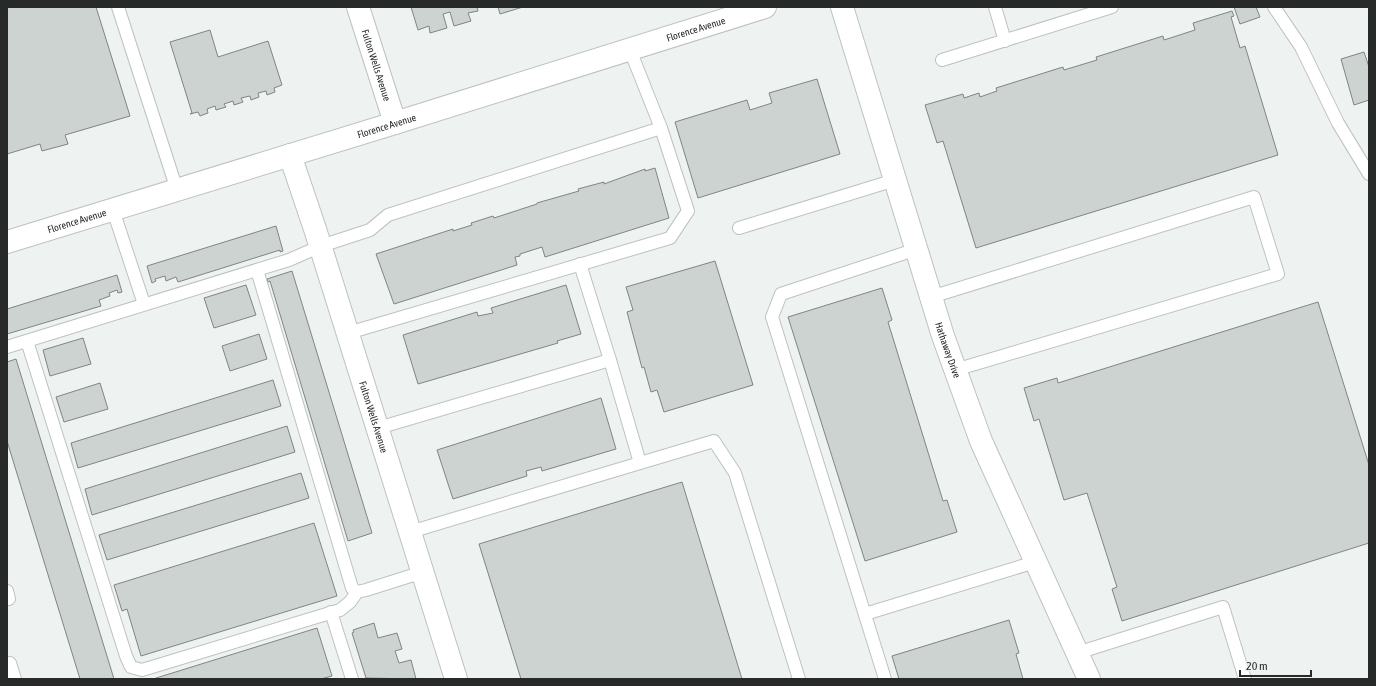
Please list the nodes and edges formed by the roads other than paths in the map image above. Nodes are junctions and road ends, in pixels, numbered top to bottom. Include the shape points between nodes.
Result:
1 (118, 7) edge
2 (358, 7) edge
3 (765, 7) edge
4 (842, 7) edge
5 (995, 7) edge
6 (1112, 7) edge
7 (1274, 7) edge
8 (1005, 41) junction
9 (630, 50) junction
10 (942, 60) dead end
11 (395, 123) junction
12 (661, 128) junction
13 (290, 156) junction
14 (1369, 174) edge
15 (896, 180) junction
16 (177, 190) junction
17 (113, 210) junction
18 (739, 228) dead end
19 (7, 242) edge
20 (321, 246) junction
21 (916, 249) junction
22 (580, 264) junction
23 (257, 270) junction
24 (931, 297) junction
25 (144, 304) junction
26 (348, 333) junction
27 (27, 341) junction
28 (7, 347) edge
29 (610, 360) junction
30 (955, 370) junction
31 (378, 428) junction
32 (640, 463) junction
33 (410, 532) junction
34 (1035, 562) junction
35 (423, 572) junction
36 (357, 592) junction
37 (331, 612) junction
38 (865, 614) junction
39 (1077, 654) junction
40 (7, 664) edge
41 (142, 670) junction
42 (15, 679) edge
43 (133, 679) edge
44 (352, 679) edge
45 (456, 679) edge
46 (800, 679) edge
47 (884, 679) edge
48 (1089, 679) edge
49 (1245, 679) edge

1 - 16 lane
2 - 11 street, Fulton Wells Avenue
3 - 9 street, Florence Avenue
4 - 15 street, Hathaway Drive
5 - 8 lane
6 - 8 lane
7 - 14 lane via 1301,47 1338,123
8 - 10 lane
9 - 11 street, Florence Avenue
9 - 12 lane
11 - 13 street, Florence Avenue
12 - 20 lane via 410,207 388,215 370,230
12 - 22 lane via 688,211 670,238
13 - 16 street, Florence Avenue
13 - 20 street, Fulton Wells Avenue
15 - 18 lane
15 - 21 street, Hathaway Drive
16 - 17 street, Florence Avenue
17 - 19 street, Florence Avenue
17 - 25 lane
20 - 23 lane
20 - 26 street, Fulton Wells Avenue
21 - 24 street, Hathaway Drive
21 - 38 lane via 781,294 772,317
22 - 26 lane
22 - 29 lane
23 - 25 lane
23 - 36 lane via 352,588
24 - 30 street, Hathaway Drive
24 - 30 lane via 1254,198 1278,274
25 - 27 lane
26 - 31 street, Fulton Wells Avenue
27 - 28 lane
27 - 41 lane via 126,656 131,667
29 - 31 lane
29 - 32 lane
30 - 34 street, Hathaway Drive via 981,441
31 - 33 street, Fulton Wells Avenue
32 - 33 lane
32 - 46 lane via 714,441 735,473
33 - 35 street, Fulton Wells Avenue
34 - 38 lane
34 - 39 street, Hathaway Drive
35 - 36 lane
35 - 45 street, Fulton Wells Avenue
36 - 37 lane via 340,610
37 - 41 lane
37 - 44 lane
38 - 47 lane
39 - 48 street, Hathaway Drive
39 - 49 lane via 1223,607
40 - 42 lane via 10,663
41 - 43 lane

